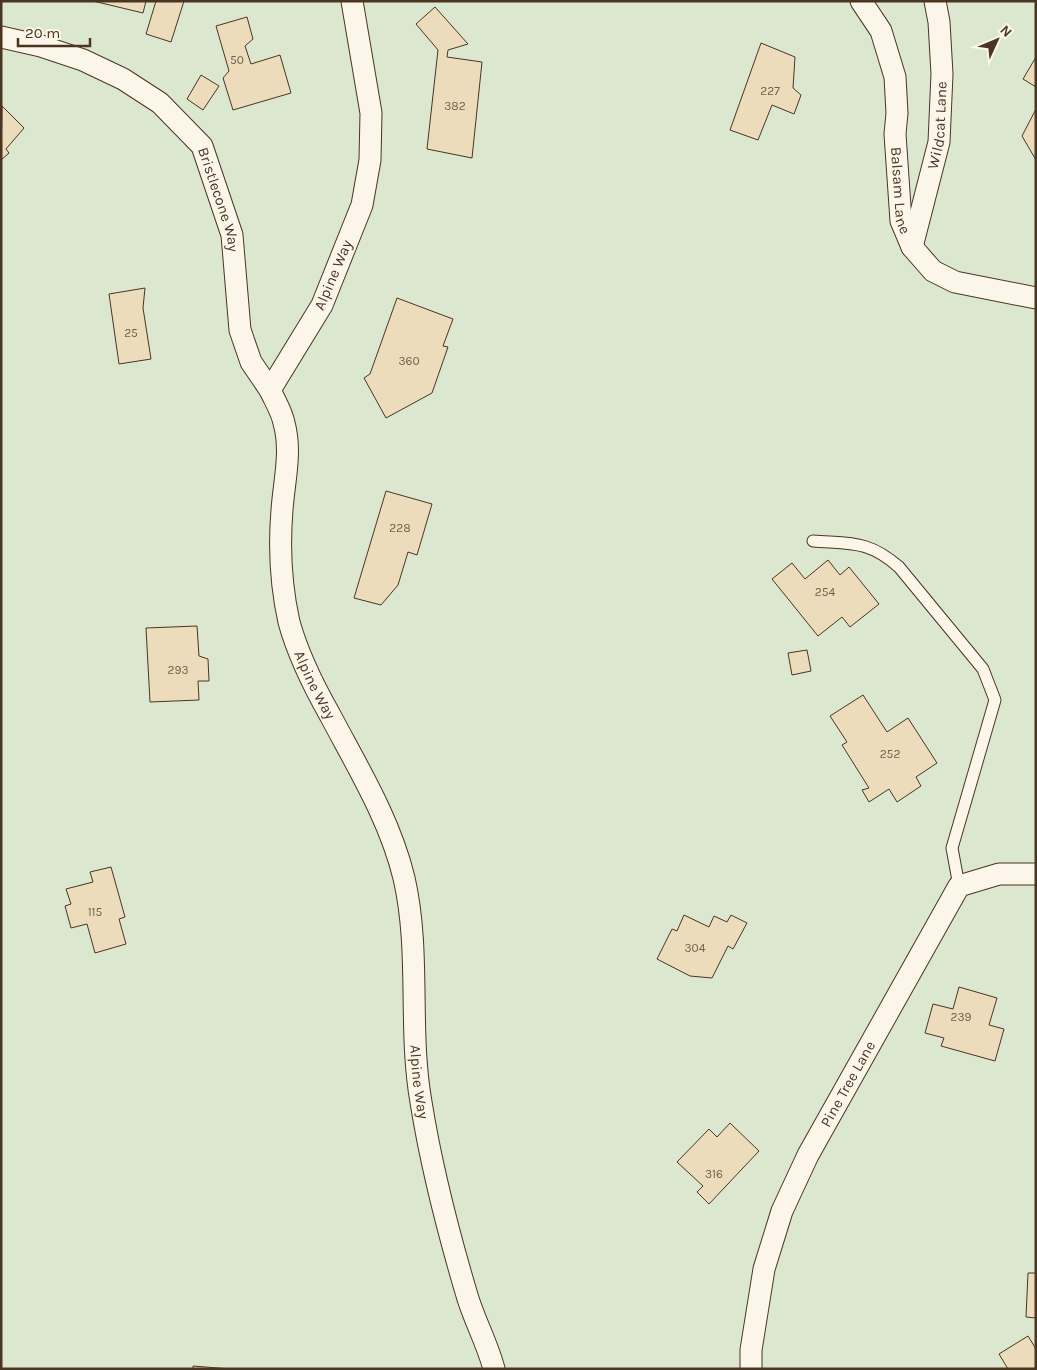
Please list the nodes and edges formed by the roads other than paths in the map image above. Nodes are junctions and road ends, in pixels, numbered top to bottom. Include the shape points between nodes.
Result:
1 (352, 1) edge
2 (861, 1) edge
3 (935, 1) edge
4 (1, 37) edge
5 (912, 247) junction
6 (1036, 298) edge
7 (270, 390) junction
8 (813, 540) dead end
9 (1036, 874) edge
10 (959, 886) junction
11 (494, 1369) edge
12 (751, 1369) edge

1 - 7 street, Alpine Way via 370,113 370,160 362,205 322,305
2 - 5 street, Balsam Lane via 881,30 895,76 897,113 894,134 901,221
3 - 5 street, Wildcat Lane via 942,74 939,142
4 - 7 street, Bristlecone Way via 83,60 123,78 160,103 202,146 232,235 240,330 251,362
5 - 6 street, Balsam Lane via 933,271 955,282
7 - 11 street, Alpine Way via 284,423 288,459 282,511 282,572 290,622 305,670 376,800 404,877 413,932 414,1031 420,1100 466,1294
8 - 10 lane via 863,544 885,555 899,567 983,669 995,700 952,848
9 - 10 street via 999,874
10 - 12 street, Pine Tree Lane via 808,1155 782,1211 764,1269

